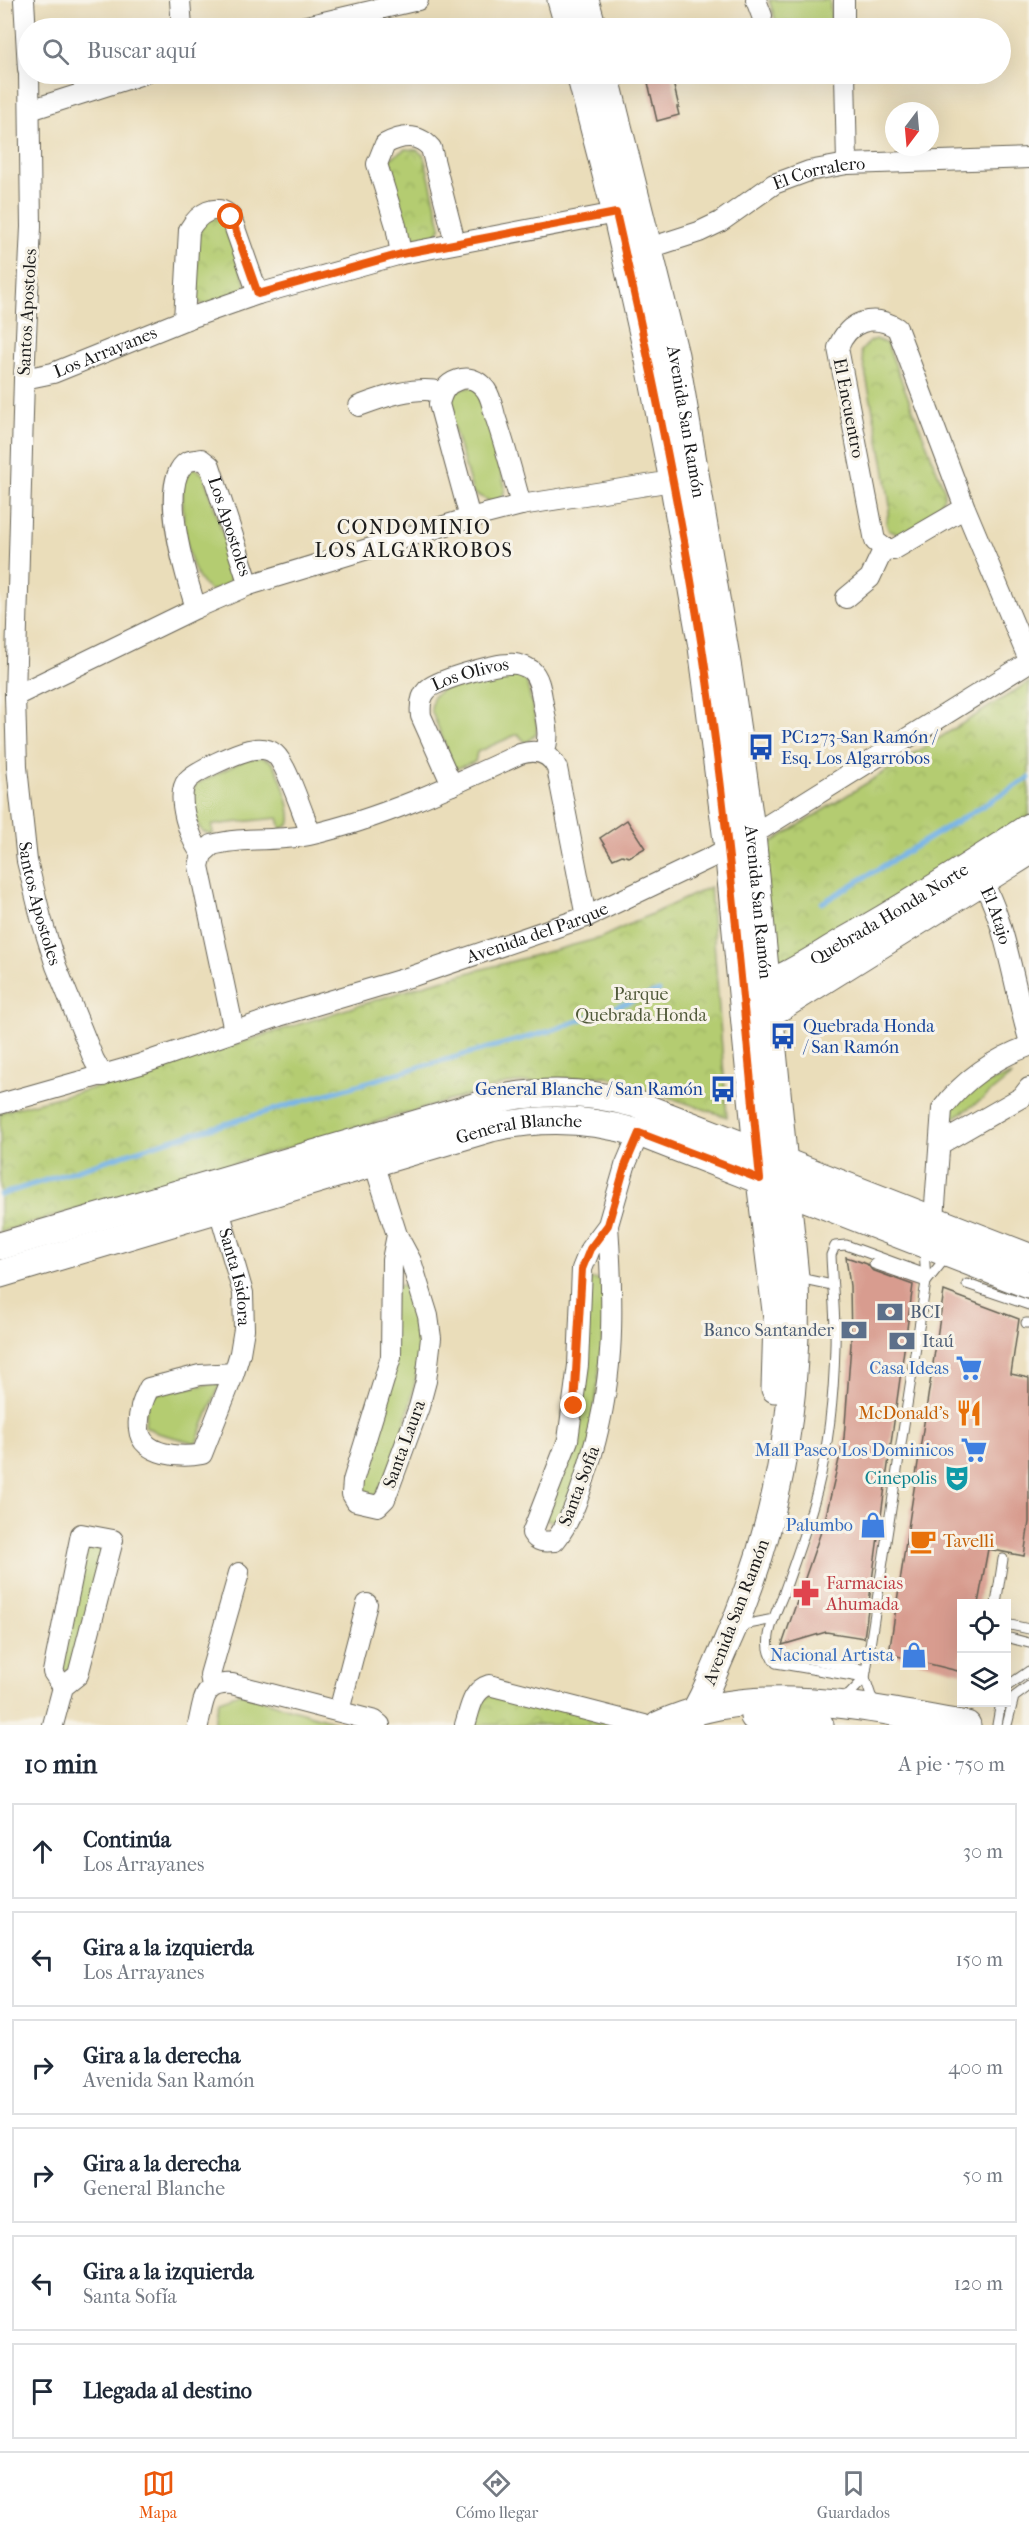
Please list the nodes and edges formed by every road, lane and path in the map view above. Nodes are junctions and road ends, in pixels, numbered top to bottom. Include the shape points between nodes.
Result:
1 (24, 0) edge
2 (180, 0) edge
3 (418, 0) edge
4 (561, 0) edge
5 (585, 0) edge
6 (844, 0) edge
7 (391, 3) edge
8 (345, 8) edge
9 (25, 18) edge
10 (181, 18) edge
11 (322, 18) edge
12 (566, 18) edge
13 (590, 18) edge
14 (844, 18) edge
15 (29, 84) edge
16 (112, 84) edge
17 (583, 84) edge
18 (607, 84) edge
19 (845, 84) edge
20 (30, 110) junction
21 (1029, 158) edge
22 (847, 164) junction
23 (616, 213) junction
24 (455, 242) junction
25 (638, 252) junction
26 (401, 254) junction
27 (258, 294) junction
28 (184, 320) junction
29 (24, 379) junction
30 (442, 392) junction
31 (358, 406) dead end
32 (685, 479) junction
33 (521, 505) junction
34 (965, 508) junction
35 (470, 518) junction
36 (885, 548) junction
37 (249, 585) junction
38 (846, 598) dead end
39 (196, 608) junction
40 (1029, 661) edge
41 (15, 696) junction
42 (544, 753) junction
43 (452, 785) junction
44 (1029, 827) edge
45 (311, 834) junction
46 (752, 835) junction
47 (728, 848) junction
48 (1029, 852) edge
49 (202, 854) junction
50 (977, 873) junction
51 (586, 917) junction
52 (755, 1001) junction
53 (234, 1031) junction
54 (1029, 1039) edge
55 (1029, 1046) edge
56 (103, 1076) junction
57 (1029, 1088) edge
58 (0, 1104) edge
59 (639, 1133) junction
60 (366, 1137) junction
61 (940, 1144) junction
62 (757, 1149) junction
63 (783, 1160) junction
64 (374, 1162) junction
65 (760, 1179) junction
66 (212, 1183) junction
67 (786, 1190) junction
68 (219, 1209) junction
69 (608, 1225) junction
70 (929, 1231) junction
71 (397, 1235) junction
72 (0, 1246) edge
73 (949, 1253) junction
74 (1029, 1257) edge
75 (874, 1264) dead end
76 (0, 1274) edge
77 (795, 1277) junction
78 (927, 1278) junction
79 (967, 1284) dead end
80 (832, 1285) junction
81 (1029, 1285) edge
82 (1029, 1305) edge
83 (234, 1373) junction
84 (574, 1406) junction
85 (603, 1412) junction
86 (1003, 1559) dead end
87 (239, 1573) dead end
88 (997, 1599) edge
89 (367, 1604) dead end
90 (774, 1620) junction
91 (1011, 1625) edge
92 (734, 1627) junction
93 (1029, 1629) edge
94 (1011, 1638) edge
95 (1029, 1643) edge
96 (798, 1657) dead end
97 (1029, 1671) edge
98 (866, 1674) junction
99 (1011, 1683) edge
100 (212, 1686) junction
101 (1029, 1686) edge
102 (63, 1687) junction
103 (1000, 1707) edge
104 (339, 1711) junction
105 (885, 1711) junction
106 (827, 1715) edge
107 (683, 1721) edge
108 (53, 1725) edge
109 (198, 1725) edge
110 (380, 1725) edge
111 (465, 1725) edge
112 (644, 1725) edge
113 (967, 1725) edge
114 (997, 1725) edge
115 (1007, 1725) edge

1 - 9 street, Santos Apostoles
2 - 10 street
3 - 7 street
4 - 12 street
5 - 13 street
6 - 14 street
7 - 8 street
8 - 11 street
15 - 20 street, Santos Apostoles
16 - 20 street
17 - 23 street, Avenida San Ramón
18 - 25 street, Avenida San Ramón
19 - 22 street
20 - 29 street, Santos Apostoles via 30,258
21 - 22 street, El Corralero
22 - 25 street, El Corralero via 791,177 759,193 720,222
23 - 24 street, Los Arrayanes
23 - 25 street, Avenida San Ramón
24 - 26 street, Los Arrayanes
24 - 26 street via 431,148 415,136 397,138 386,144 377,164
25 - 32 street, Avenida San Ramón via 675,355
26 - 27 street, Los Arrayanes
27 - 28 street, Los Arrayanes
27 - 28 street via 231,217 225,210 215,209 194,221 189,230
28 - 29 street, Los Arrayanes via 52,374
29 - 41 street, Santos Apostoles
30 - 31 street via 428,388
30 - 33 street via 448,385 470,378 488,392
30 - 35 street via 439,404
32 - 33 street, Los Apostoles
32 - 46 street, Avenida San Ramón
32 - 47 street, Avenida San Ramón
33 - 35 street, Los Apostoles
34 - 36 street via 893,549
34 - 36 street, El Encuentro via 897,328 876,320 860,322 846,332 838,348 873,535
34 - 40 street, El Encuentro
35 - 37 street, Los Apostoles
36 - 38 street via 870,578
37 - 39 street, Los Apostoles
37 - 39 street, Los Apostoles via 210,466 201,459 188,462 174,485 176,525 182,565
39 - 41 street, Los Apostoles
40 - 46 street, Avenida del Parque
41 - 56 street, Santos Apostoles via 17,766 27,861 56,966
42 - 43 street via 520,754
42 - 43 street, Los Olivos via 548,731 538,681 532,671 507,664 438,682 424,694 421,716
42 - 51 street via 557,768
43 - 45 street via 375,816
44 - 50 street, Quebrada Honda Norte
45 - 49 street via 219,843
45 - 49 street via 281,760 266,749 246,750 191,776 184,784 182,801 192,840
46 - 47 street, Avenida del Parque
46 - 52 street, Avenida San Ramón
47 - 51 street, Avenida del Parque
47 - 52 street, Avenida San Ramón
48 - 50 street, Quebrada Honda Norte
49 - 53 street via 200,870
50 - 52 street, Quebrada Honda Norte
50 - 54 street, El Atajo via 995,909
51 - 53 street, Avenida del Parque
52 - 62 street, Avenida San Ramón
52 - 63 street, Avenida San Ramón
53 - 56 street, Avenida del Parque
55 - 61 street via 970,1078 953,1094 942,1109
56 - 58 street, Avenida del Parque
57 - 61 street via 1022,1097
59 - 64 street, General Blanche via 569,1119 526,1121
59 - 65 street, General Blanche
59 - 69 street, Santa Sofía
60 - 62 street, General Blanche via 508,1096 573,1092 636,1104
60 - 64 street, Santa Laura
60 - 66 street, General Blanche
61 - 70 street
62 - 63 street, General Blanche
62 - 65 street, Avenida San Ramón
63 - 67 street, Avenida San Ramón
63 - 70 street, General Blanche
64 - 68 street, General Blanche
64 - 71 street, Santa Laura
65 - 67 street, General Blanche
65 - 107 street, Avenida San Ramón via 777,1319 769,1435 744,1545
66 - 68 street, Santa Isidora
66 - 72 street, General Blanche
67 - 70 street, General Blanche
67 - 77 street, Avenida San Ramón
68 - 76 street, General Blanche
68 - 83 street, Santa Isidora via 243,1293 244,1329
69 - 84 street, Santa Sofía via 590,1249 582,1269
69 - 85 street, Santa Sofía via 612,1339
70 - 73 street, General Blanche
70 - 74 street, General Blanche
70 - 78 lane
71 - 71 street, Santa Laura via 392,1260 391,1357 352,1481 356,1501 378,1506 385,1499 419,1407 431,1338 411,1261
73 - 78 lane
73 - 81 street, General Blanche
75 - 78 lane
77 - 80 lane
77 - 92 street, Avenida San Ramón via 794,1387 783,1465 763,1548
78 - 80 lane via 839,1244 831,1255
78 - 98 lane
79 - 82 lane
80 - 90 lane via 835,1344 831,1409 818,1490
83 - 83 street, Santa Isidora via 200,1375 149,1388 141,1404 139,1429 143,1440 169,1455 186,1458 202,1454
84 - 85 street
84 - 85 street, Santa Sofía via 568,1440 532,1533 544,1543 555,1541 562,1532 582,1486
86 - 88 lane
87 - 100 street via 210,1675
89 - 104 street
90 - 92 lane
90 - 98 lane via 767,1646 776,1663
91 - 93 lane
92 - 107 street, Avenida San Ramón
94 - 95 lane
96 - 98 lane
97 - 99 lane
98 - 105 lane via 872,1696
98 - 106 lane via 853,1693
100 - 104 street via 232,1684
100 - 109 street
101 - 115 lane via 1014,1697
102 - 102 street via 78,1675 113,1540 81,1534 53,1672
102 - 108 street
103 - 114 lane
104 - 110 street
105 - 106 street
105 - 113 street
106 - 107 street via 758,1701
111 - 112 street via 475,1694 489,1685

